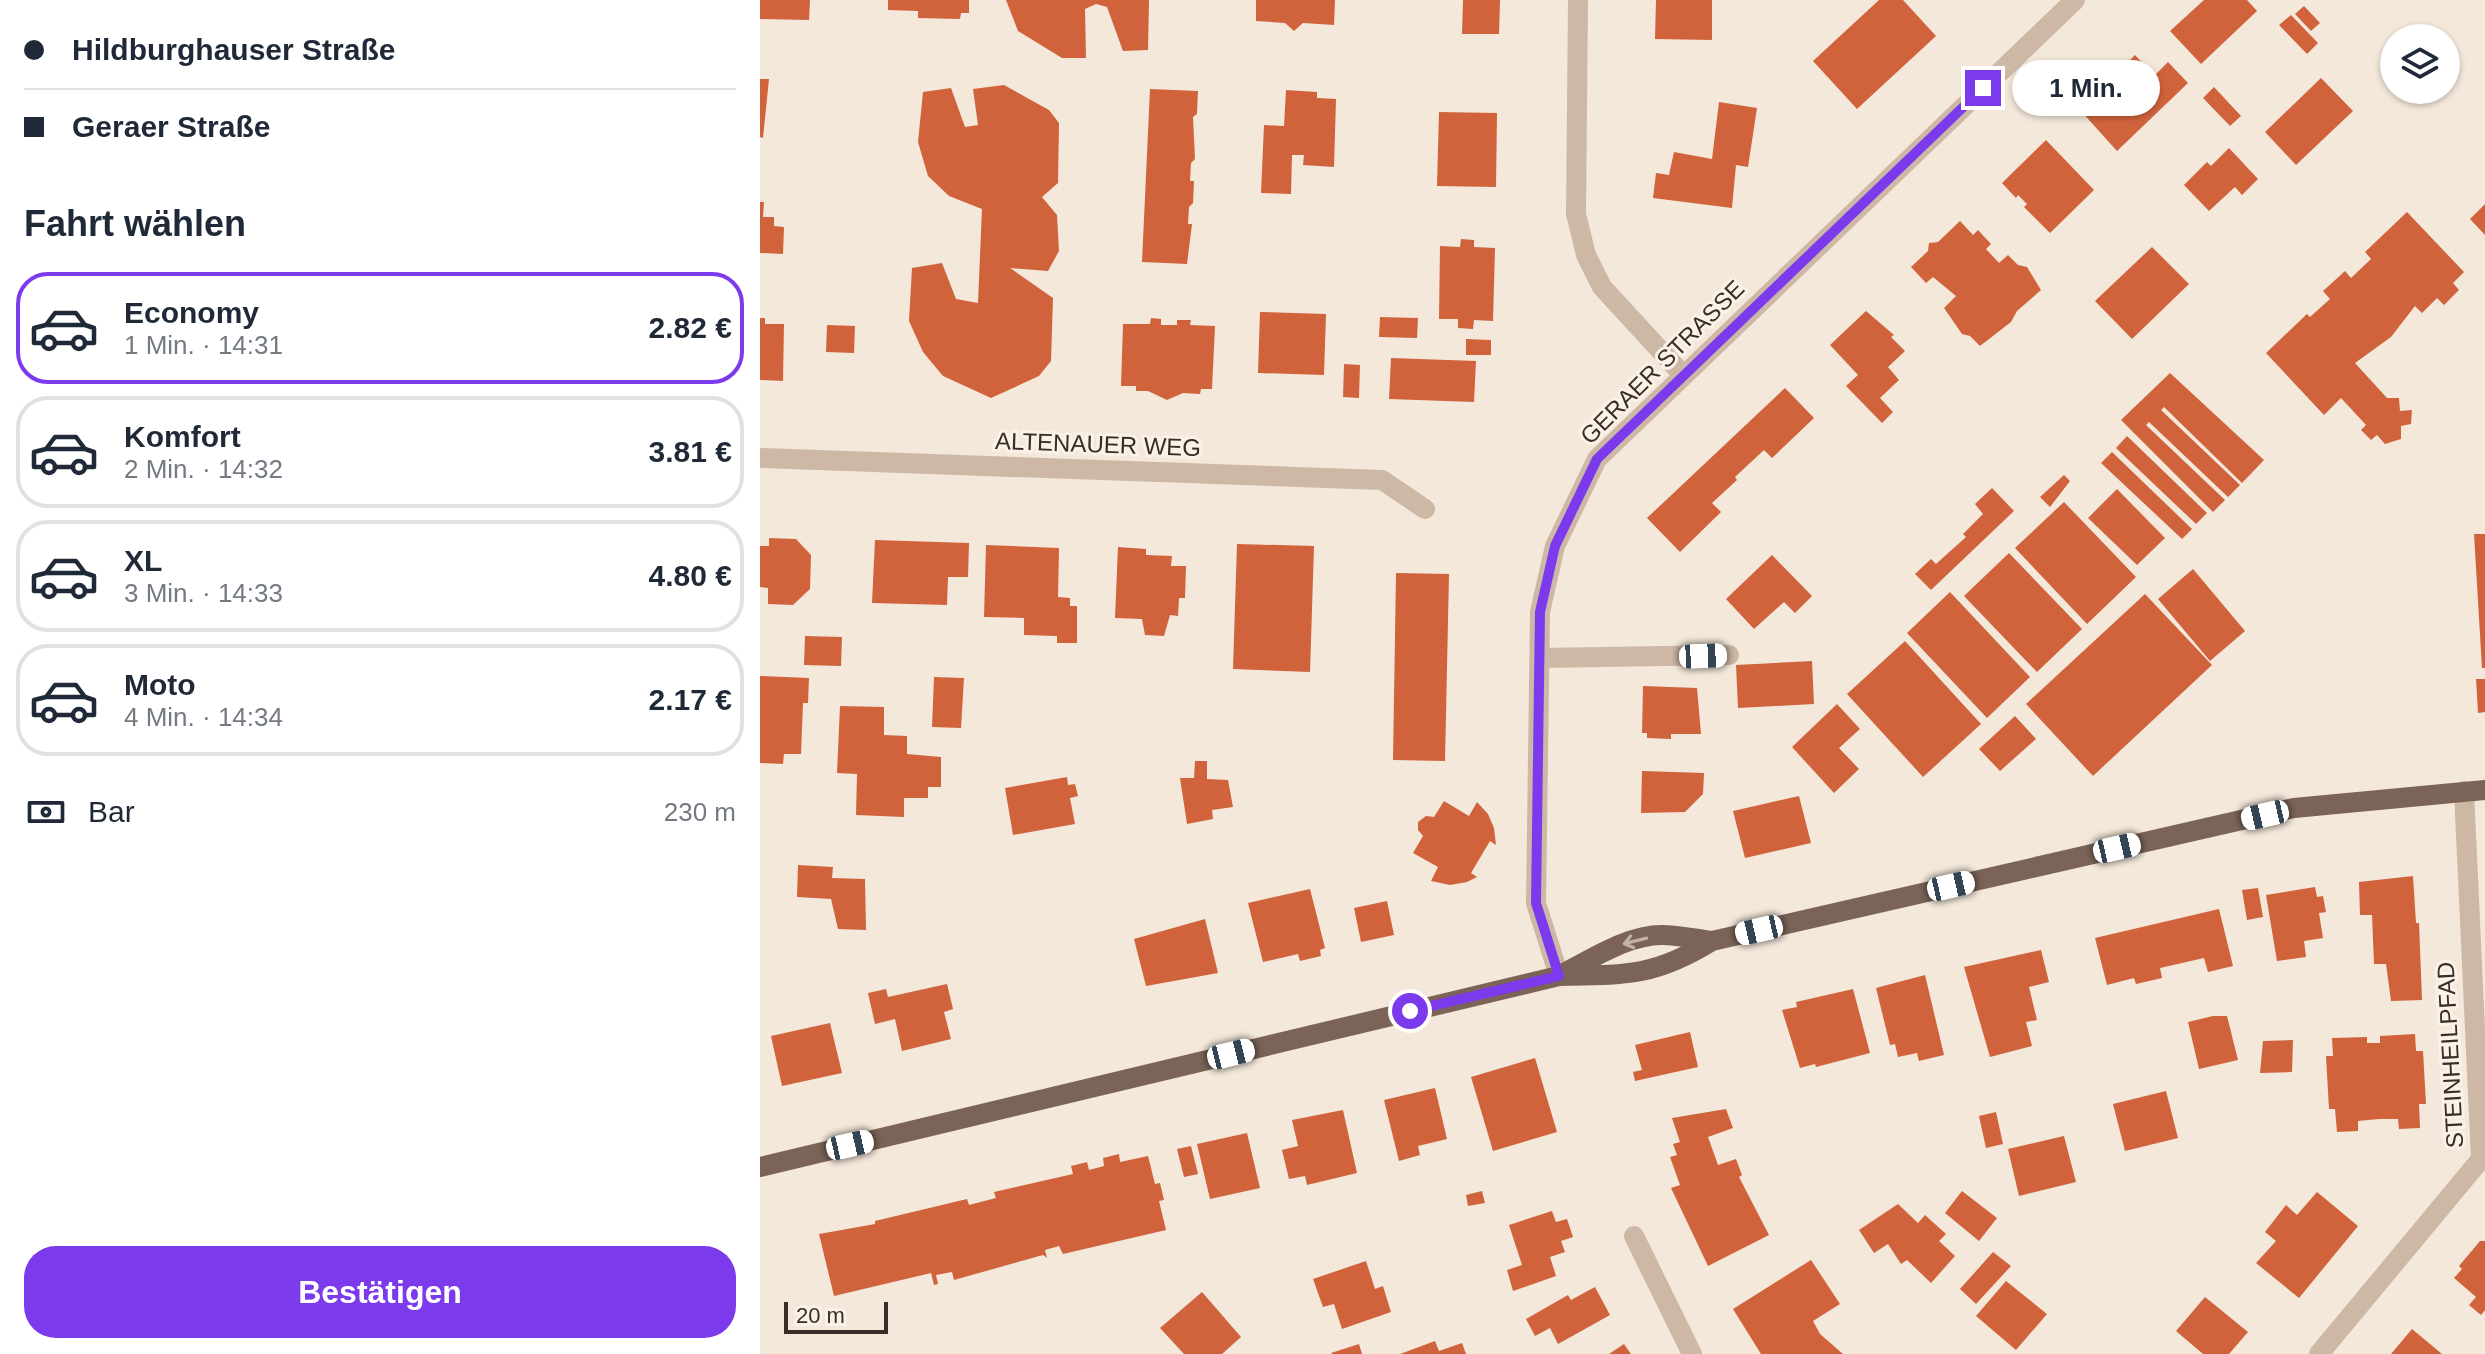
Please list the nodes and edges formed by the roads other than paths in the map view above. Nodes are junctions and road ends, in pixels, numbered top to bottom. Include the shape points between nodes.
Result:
1 (1578, 0) edge
2 (2075, 0) edge
3 (1683, 375) junction
4 (760, 458) edge
5 (1425, 509) dead end
6 (1729, 655) dead end
7 (1539, 658) junction
8 (2475, 790) edge
9 (1712, 941) junction
10 (1559, 976) junction
11 (2483, 1160) edge
12 (760, 1167) edge
13 (1634, 1236) dead end
14 (1692, 1354) edge
15 (2319, 1354) edge

1 - 3 street via 1576,214 1586,255 1602,287
2 - 3 street, GERAER STRASSE
3 - 7 street, GERAER STRASSE via 1597,459 1555,546 1540,612
4 - 5 street, ALTENAUER WEG via 1382,480
6 - 7 street
7 - 10 street, GERAER STRASSE via 1536,903
8 - 9 main road via 2294,808
8 - 11 street, STEINHEILPFAD
9 - 10 main road via 1676,963 1627,975
9 -> 10 main road via 1661,935 1642,939
10 - 12 main road
11 - 15 street, STEINHEILPFAD
13 - 14 street

